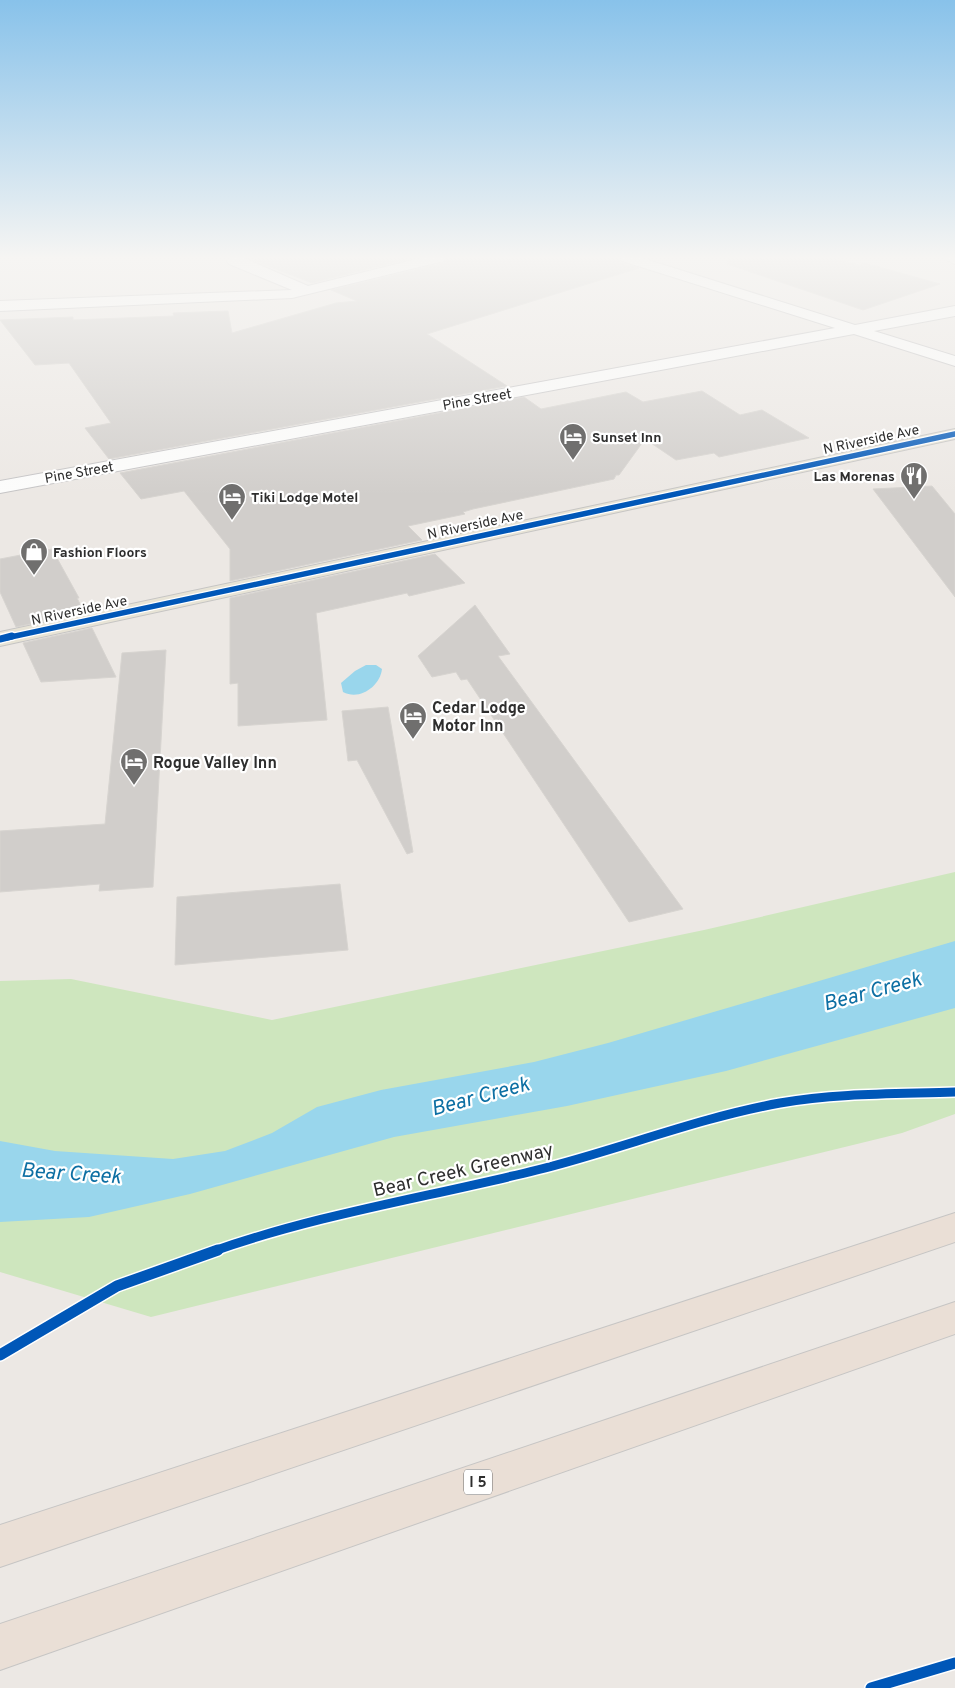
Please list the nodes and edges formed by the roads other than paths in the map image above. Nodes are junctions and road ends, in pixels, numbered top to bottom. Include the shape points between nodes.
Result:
1 (813, 337) edge
2 (879, 337) edge
3 (955, 361) edge
4 (955, 434) edge
5 (0, 487) edge
6 (0, 639) edge
7 (955, 1227) edge
8 (955, 1318) edge
9 (0, 1546) edge
10 (0, 1647) edge

1 - 5 street, Pine Street
2 - 3 street
4 - 6 main road, N Riverside Ave
7 - 9 highway
8 - 10 highway, I 5

